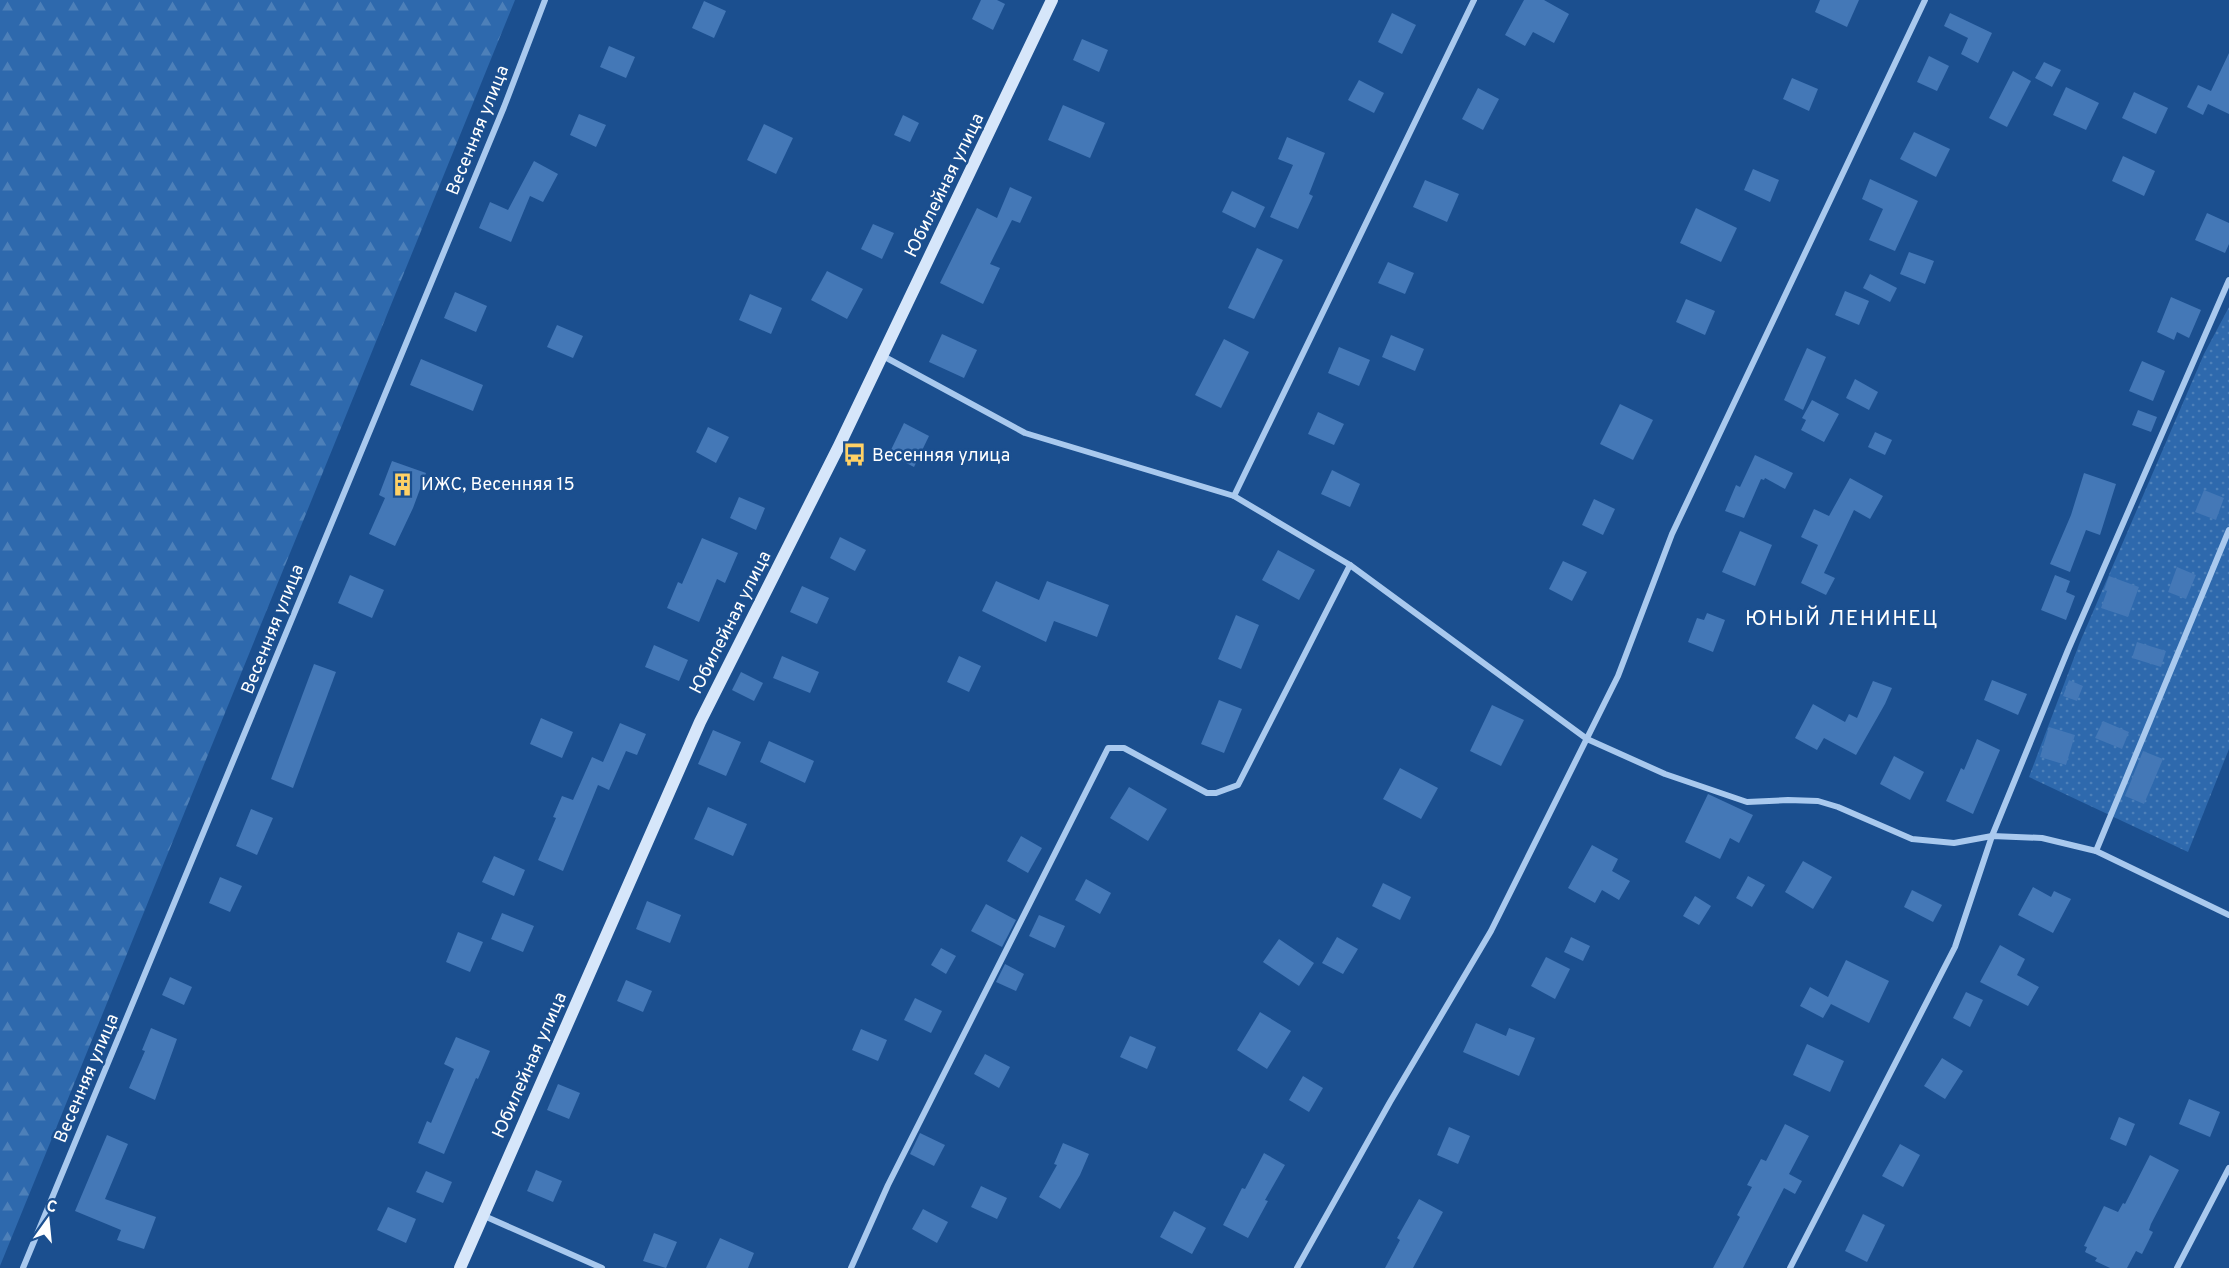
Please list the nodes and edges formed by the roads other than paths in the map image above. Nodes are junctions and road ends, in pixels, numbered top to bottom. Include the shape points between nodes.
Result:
1 (545, 0) edge
2 (1052, 0) edge
3 (1474, 0) edge
4 (1925, 0) edge
5 (2229, 280) edge
6 (882, 356) junction
7 (1234, 496) junction
8 (2229, 530) edge
9 (1350, 565) junction
10 (1587, 739) junction
11 (1992, 836) junction
12 (2096, 851) junction
13 (2229, 915) edge
14 (2229, 1168) edge
15 (482, 1215) junction
16 (23, 1268) edge
17 (460, 1268) edge
18 (602, 1268) edge
19 (851, 1268) edge
20 (1297, 1268) edge
21 (1790, 1268) edge
22 (2177, 1268) edge

1 - 16 street, Весенняя улица
2 - 6 street, Юбилейная улица
3 - 7 street
4 - 10 street via 1672,534 1618,676
5 - 11 street via 2068,650
6 - 7 street via 1025,433
6 - 15 street, Юбилейная улица via 700,722
7 - 9 street
8 - 12 street
9 - 10 street
9 - 19 street via 1238,785 1207,792 1124,748 1108,748 894,1174
10 - 11 street via 1665,774 1747,802 1818,801 1912,839 1954,843
10 - 20 street via 1491,931
11 - 12 street via 2042,838
11 - 21 street via 1955,947
12 - 13 street
14 - 22 street
15 - 17 street, Юбилейная улица
15 - 18 street

